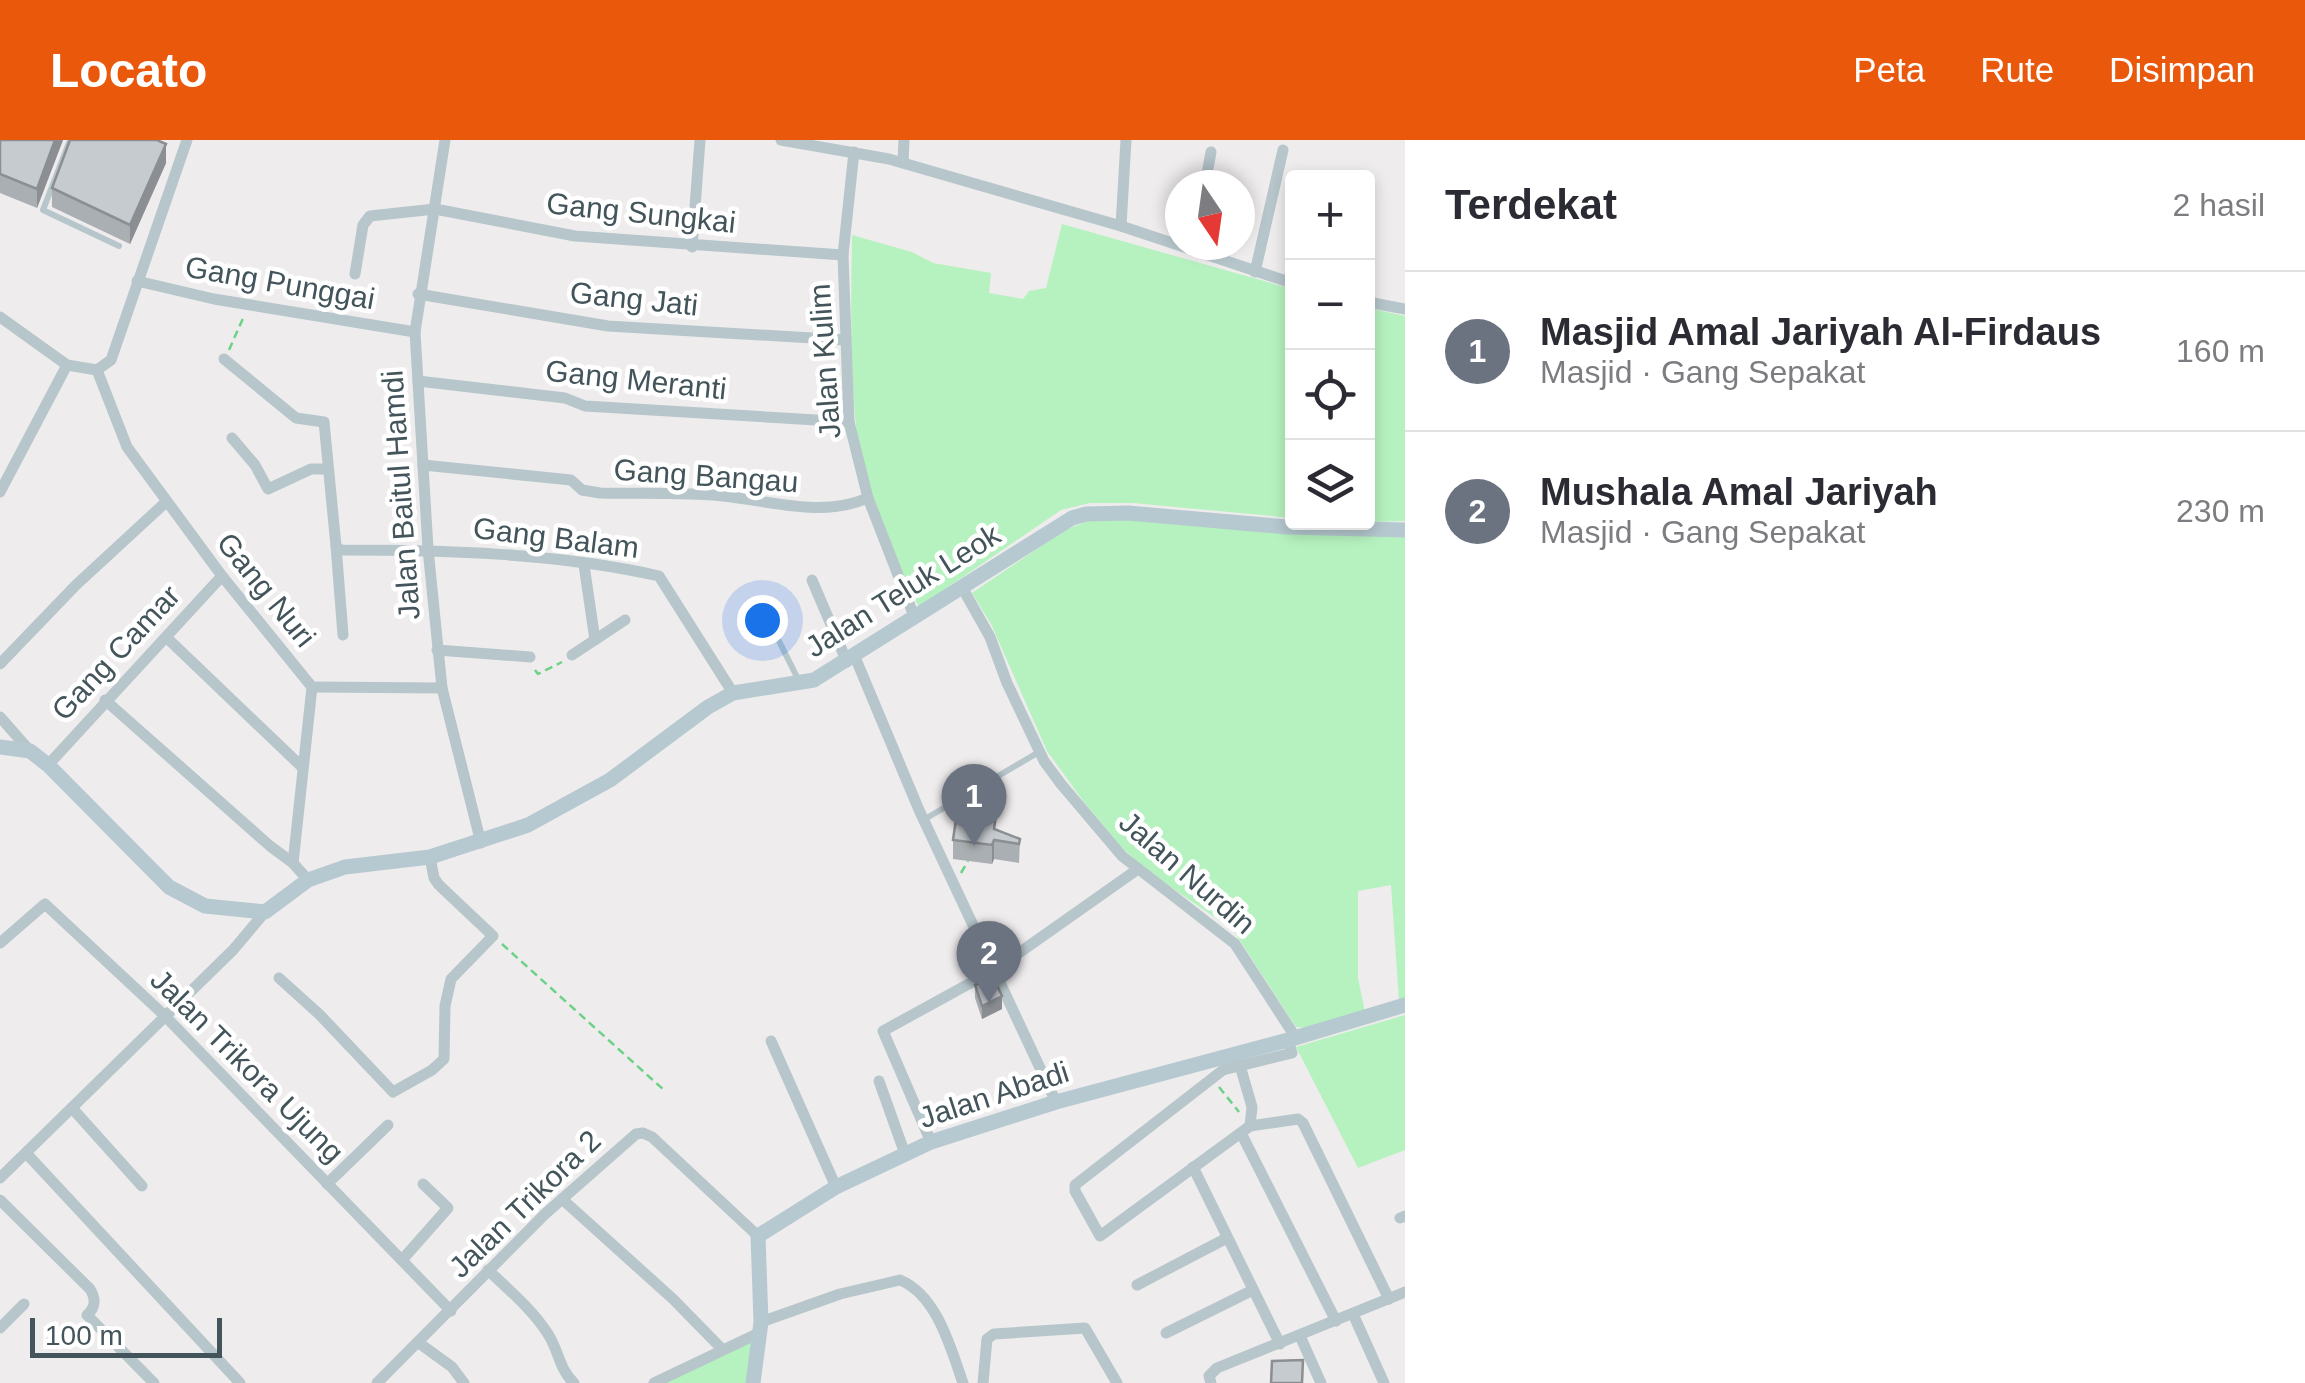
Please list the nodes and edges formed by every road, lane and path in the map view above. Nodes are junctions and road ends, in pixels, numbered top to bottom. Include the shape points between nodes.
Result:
1 (70, 140) edge
2 (187, 140) edge
3 (444, 140) edge
4 (700, 140) edge
5 (781, 140) edge
6 (904, 140) edge
7 (1126, 140) edge
8 (1283, 150) dead end
9 (854, 152) junction
10 (1211, 152) dead end
11 (903, 162) junction
12 (1208, 170) edge
13 (435, 209) junction
14 (1121, 226) junction
15 (1165, 239) edge
16 (119, 246) dead end
17 (692, 246) junction
18 (843, 255) junction
19 (1224, 260) edge
20 (1255, 272) junction
21 (356, 274) dead end
22 (1285, 280) edge
23 (137, 281) junction
24 (418, 294) junction
25 (1375, 303) edge
26 (248, 305) junction
27 (1405, 309) edge
28 (1, 320) edge
29 (414, 332) junction
30 (846, 340) junction
31 (224, 359) joint
32 (67, 364) junction
33 (97, 370) junction
34 (418, 381) junction
35 (849, 422) junction
36 (232, 438) dead end
37 (423, 465) junction
38 (326, 469) junction
39 (0, 492) edge
40 (868, 498) junction
41 (166, 502) junction
42 (1405, 530) edge
43 (336, 546) junction
44 (428, 549) junction
45 (584, 565) junction
46 (222, 576) junction
47 (812, 580) dead end
48 (963, 589) junction
49 (760, 604) dead end
50 (914, 616) junction
51 (624, 620) dead end
52 (343, 636) dead end
53 (166, 637) junction
54 (595, 640) junction
55 (437, 650) junction
56 (572, 655) joint
57 (530, 657) joint
58 (851, 660) junction
59 (0, 664) edge
60 (800, 684) junction
61 (312, 688) junction
62 (442, 688) junction
63 (733, 693) junction
64 (105, 700) junction
65 (0, 717) edge
66 (0, 747) edge
67 (1040, 751) junction
68 (30, 752) junction
69 (48, 765) junction
70 (302, 767) junction
71 (924, 820) junction
72 (481, 843) junction
73 (430, 858) junction
74 (293, 863) junction
75 (1138, 869) junction
76 (308, 880) junction
77 (265, 912) junction
78 (494, 936) junction
79 (0, 943) edge
80 (996, 969) junction
81 (279, 978) dead end
82 (1405, 1005) edge
83 (164, 1015) junction
84 (770, 1041) dead end
85 (1292, 1044) junction
86 (1237, 1059) junction
87 (1212, 1078) junction
88 (878, 1081) dead end
89 (664, 1091) dead end
90 (1056, 1102) junction
91 (72, 1108) junction
92 (388, 1125) dead end
93 (1246, 1130) junction
94 (931, 1142) junction
95 (26, 1153) junction
96 (905, 1154) junction
97 (1193, 1167) junction
98 (0, 1178) edge
99 (327, 1184) junction
100 (423, 1184) dead end
101 (142, 1186) dead end
102 (836, 1187) junction
103 (562, 1199) junction
104 (0, 1200) edge
105 (758, 1236) junction
106 (1227, 1238) junction
107 (402, 1260) junction
108 (488, 1270) junction
109 (1137, 1284) dead end
110 (1252, 1290) junction
111 (1405, 1292) edge
112 (1389, 1299) junction
113 (24, 1304) dead end
114 (451, 1311) junction
115 (1353, 1314) junction
116 (1336, 1321) junction
117 (0, 1328) edge
118 (760, 1328) junction
119 (1166, 1333) dead end
120 (1300, 1336) junction
121 (419, 1343) junction
122 (1280, 1344) junction
123 (722, 1349) junction
124 (154, 1383) edge
125 (240, 1383) edge
126 (377, 1383) edge
127 (464, 1383) edge
128 (574, 1383) edge
129 (654, 1383) edge
130 (753, 1383) edge
131 (963, 1383) edge
132 (983, 1383) edge
133 (1117, 1383) edge
134 (1211, 1383) edge
135 (1320, 1383) edge
136 (1384, 1383) edge

1 - 16 lane via 43,210
2 - 23 street
3 - 13 street, Jalan Baitul Hamdi
4 - 17 street
5 - 9 street
6 - 11 street
7 - 14 street
8 - 20 street
9 - 11 street
9 - 18 street, Jalan Kulim
10 - 12 street
11 - 14 street
13 - 17 street, Gang Sungkai via 575,236
13 - 21 street, Gang Sungkai via 370,216
13 - 24 street, Jalan Baitul Hamdi
14 - 15 street
17 - 18 street, Gang Sungkai
18 - 30 street, Jalan Kulim
19 - 20 street
20 - 22 street
23 - 26 street, Gang Punggai
23 - 33 street via 112,360
24 - 29 street, Jalan Baitul Hamdi
24 - 30 street, Gang Jati via 608,326
25 - 27 street
26 - 29 street, Gang Punggai
26 - 31 path
28 - 32 street
29 - 34 street, Jalan Baitul Hamdi
30 - 35 street, Jalan Kulim
31 - 38 street via 296,418 324,422
32 - 33 street
32 - 39 street
33 - 41 street, Gang Nuri via 127,448
34 - 35 street, Gang Meranti via 585,406
34 - 37 street, Jalan Baitul Hamdi
35 - 40 street, Jalan Kulim
36 - 38 street via 268,489
37 - 40 street, Gang Bangau via 571,480 600,493 721,496 812,509
37 - 44 street, Jalan Baitul Hamdi
38 - 43 street
40 - 50 street, Jalan Kulim
41 - 46 street, Gang Nuri
41 - 59 street
42 - 48 street, Jalan Teluk Leok via 1086,514 1053,528
43 - 44 street, Gang Balam
43 - 52 street
44 - 45 street, Gang Balam
44 - 55 street, Jalan Baitul Hamdi
45 - 54 street
45 - 63 street, Gang Balam via 661,577
46 - 53 street, Gang Camar
46 - 61 street, Gang Nuri
47 - 58 street
48 - 50 street, Jalan Teluk Leok
48 - 67 street, Jalan Nurdin
49 - 60 lane
50 - 58 street, Jalan Teluk Leok
51 - 54 street
53 - 64 street, Gang Camar
53 - 70 street
54 - 56 street
55 - 57 street
55 - 62 street, Jalan Baitul Hamdi
56 - 57 path via 538,674
58 - 60 street, Jalan Teluk Leok
58 - 71 street
60 - 63 street, Jalan Teluk Leok
61 - 62 street
61 - 70 street, Gang Nuri
62 - 72 street, Jalan Baitul Hamdi
63 - 72 street, Jalan Teluk Leok via 610,780
64 - 69 street, Gang Camar
64 - 74 street
65 - 68 street
66 - 68 street
67 - 71 lane
67 - 75 street, Jalan Nurdin via 1106,839
68 - 69 street
69 - 77 street via 169,887 204,906
70 - 74 street, Gang Nuri
71 - 80 street
72 - 73 street, Jalan Teluk Leok
73 - 76 street, Jalan Teluk Leok via 345,867
73 - 78 street via 439,886
74 - 76 street
75 - 80 street
75 - 85 street, Jalan Nurdin via 1236,944
76 - 77 street, Jalan Teluk Leok
77 - 83 street
78 - 81 street via 452,980 444,1058 392,1092
78 - 89 path
79 - 83 street, Jalan Trikora Ujung via 46,904
80 - 90 street
80 - 94 street via 883,1031
82 - 85 street, Jalan Abadi
83 - 91 street
83 - 99 street, Jalan Trikora Ujung
84 - 102 street
85 - 86 street, Jalan Abadi
86 - 87 street
86 - 90 street, Jalan Abadi
86 - 93 street via 1252,1107
87 - 93 path
87 - 97 street via 1074,1191 1100,1236
88 - 96 street
90 - 94 street, Jalan Abadi
91 - 95 street
91 - 101 street
92 - 99 street
93 - 97 street
93 - 112 street via 1303,1122
93 - 116 street
94 - 96 street, Jalan Abadi
95 - 98 street
95 - 125 street
96 - 102 street, Jalan Abadi
97 - 106 street
99 - 107 street, Jalan Trikora Ujung
100 - 107 street via 448,1208
102 - 105 street, Jalan Abadi
103 - 105 street, Jalan Trikora 2 via 643,1133
103 - 108 street, Jalan Trikora 2
103 - 123 street
104 - 124 street via 90,1288 95,1298 86,1315
105 - 118 street
106 - 109 street
106 - 110 street
107 - 114 street, Jalan Trikora Ujung
108 - 114 street, Jalan Trikora 2
108 - 128 street via 540,1322 562,1372
110 - 119 street
110 - 122 street
111 - 112 street
112 - 115 street
113 - 117 street
114 - 121 street, Jalan Trikora 2
115 - 116 street
115 - 136 street
116 - 120 street
118 - 123 street
118 - 130 street
118 - 131 street via 840,1294 900,1280 927,1305
120 - 122 street
120 - 135 street
121 - 126 street, Jalan Trikora 2
121 - 127 street
122 - 134 street via 1217,1368
123 - 129 street
132 - 133 street via 987,1339 994,1334 1085,1328

